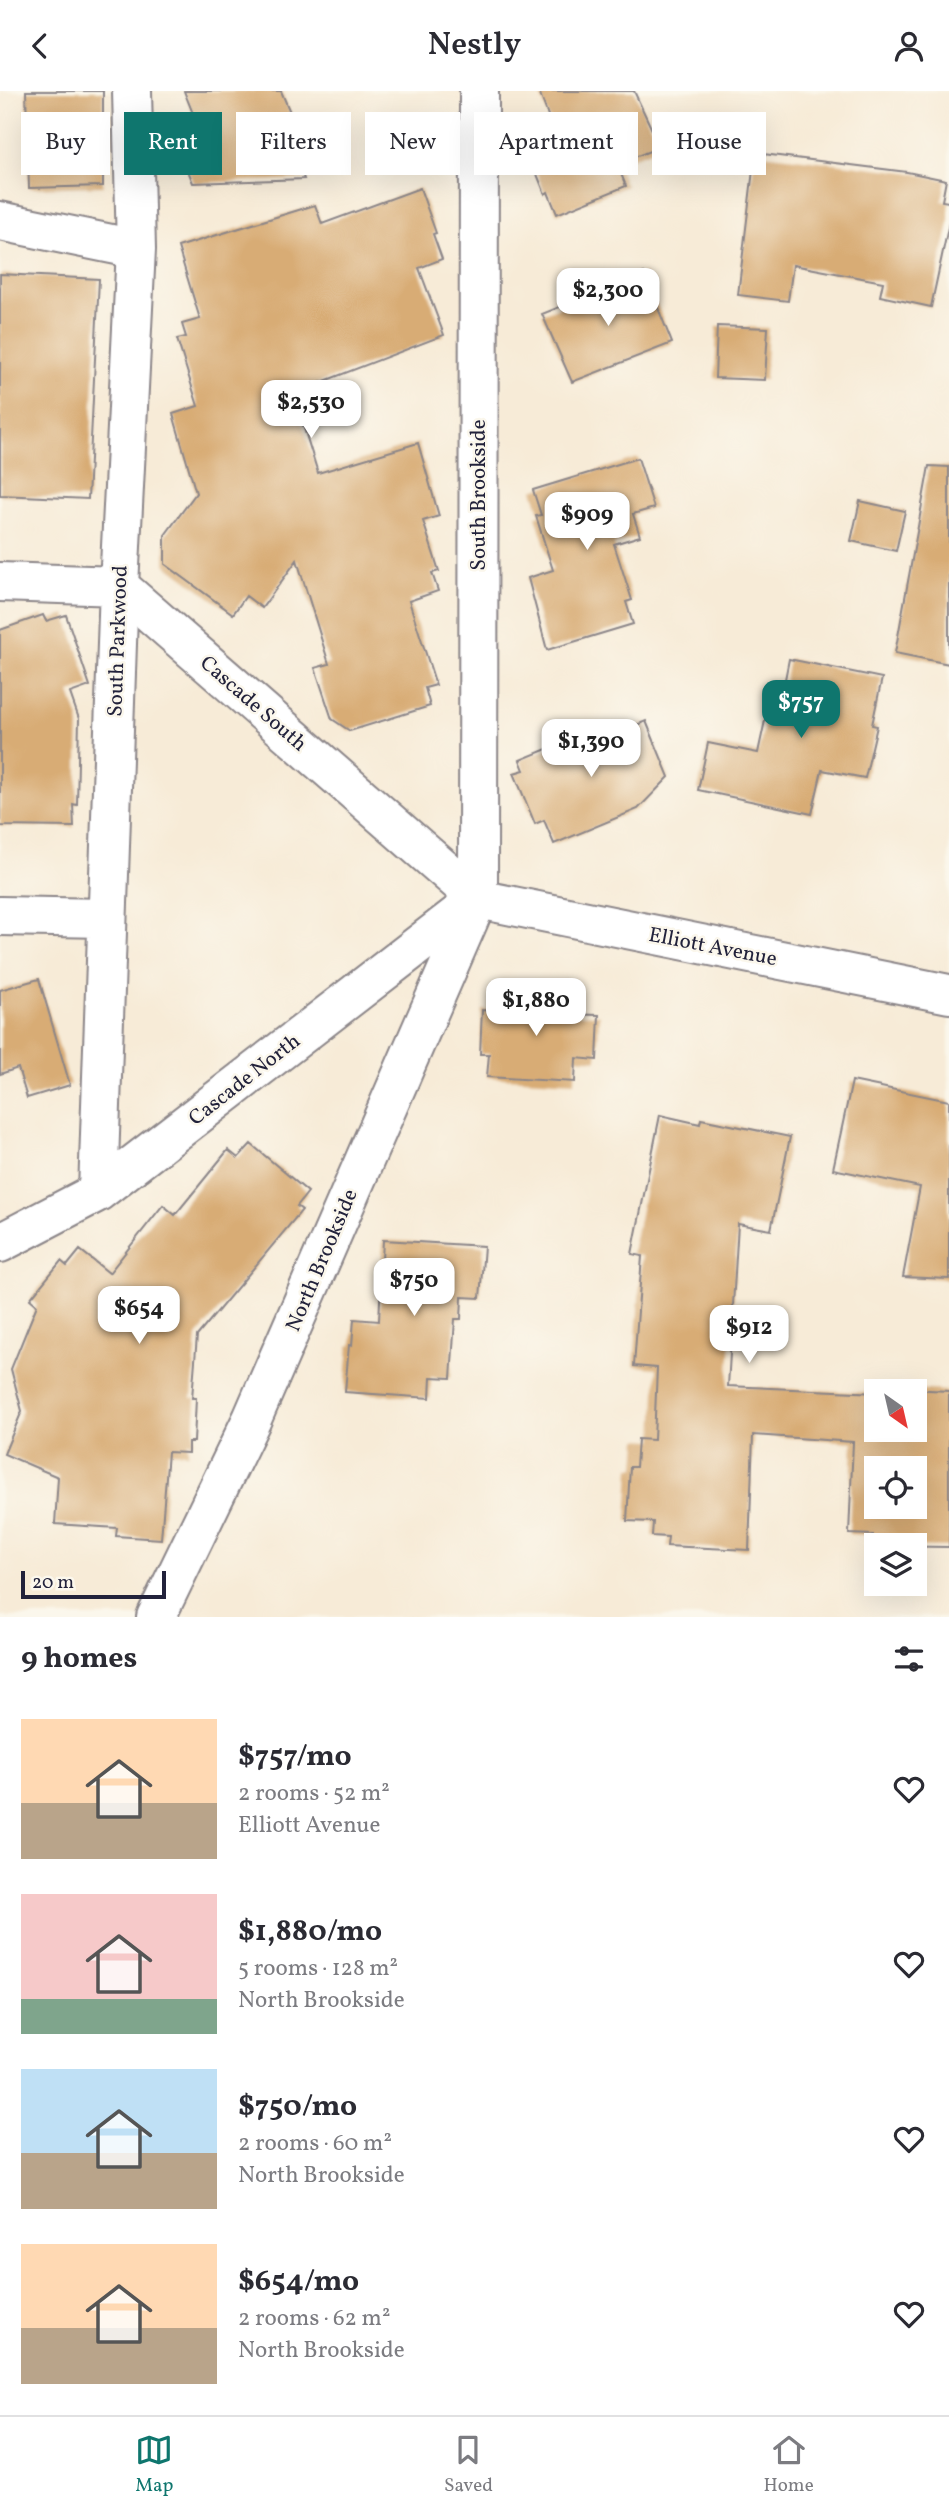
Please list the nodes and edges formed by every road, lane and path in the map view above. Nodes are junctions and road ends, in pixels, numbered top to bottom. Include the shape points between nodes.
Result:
1 (132, 91) edge
2 (479, 91) edge
3 (0, 222) edge
4 (136, 249) junction
5 (0, 582) edge
6 (119, 586) junction
7 (478, 899) junction
8 (0, 916) edge
9 (106, 918) junction
10 (949, 994) edge
11 (98, 1192) junction
12 (0, 1243) edge
13 (156, 1617) edge

1 - 4 street, South Parkwood
2 - 7 street, South Brookside
3 - 4 street
4 - 6 street, South Parkwood
5 - 6 street
6 - 7 street, Cascade South
6 - 9 street, South Parkwood
7 - 10 street, Elliott Avenue
7 - 11 street, Cascade North
7 - 13 street, North Brookside via 252,1419
8 - 9 street
9 - 11 street, South Parkwood
11 - 12 street, Cascade North

